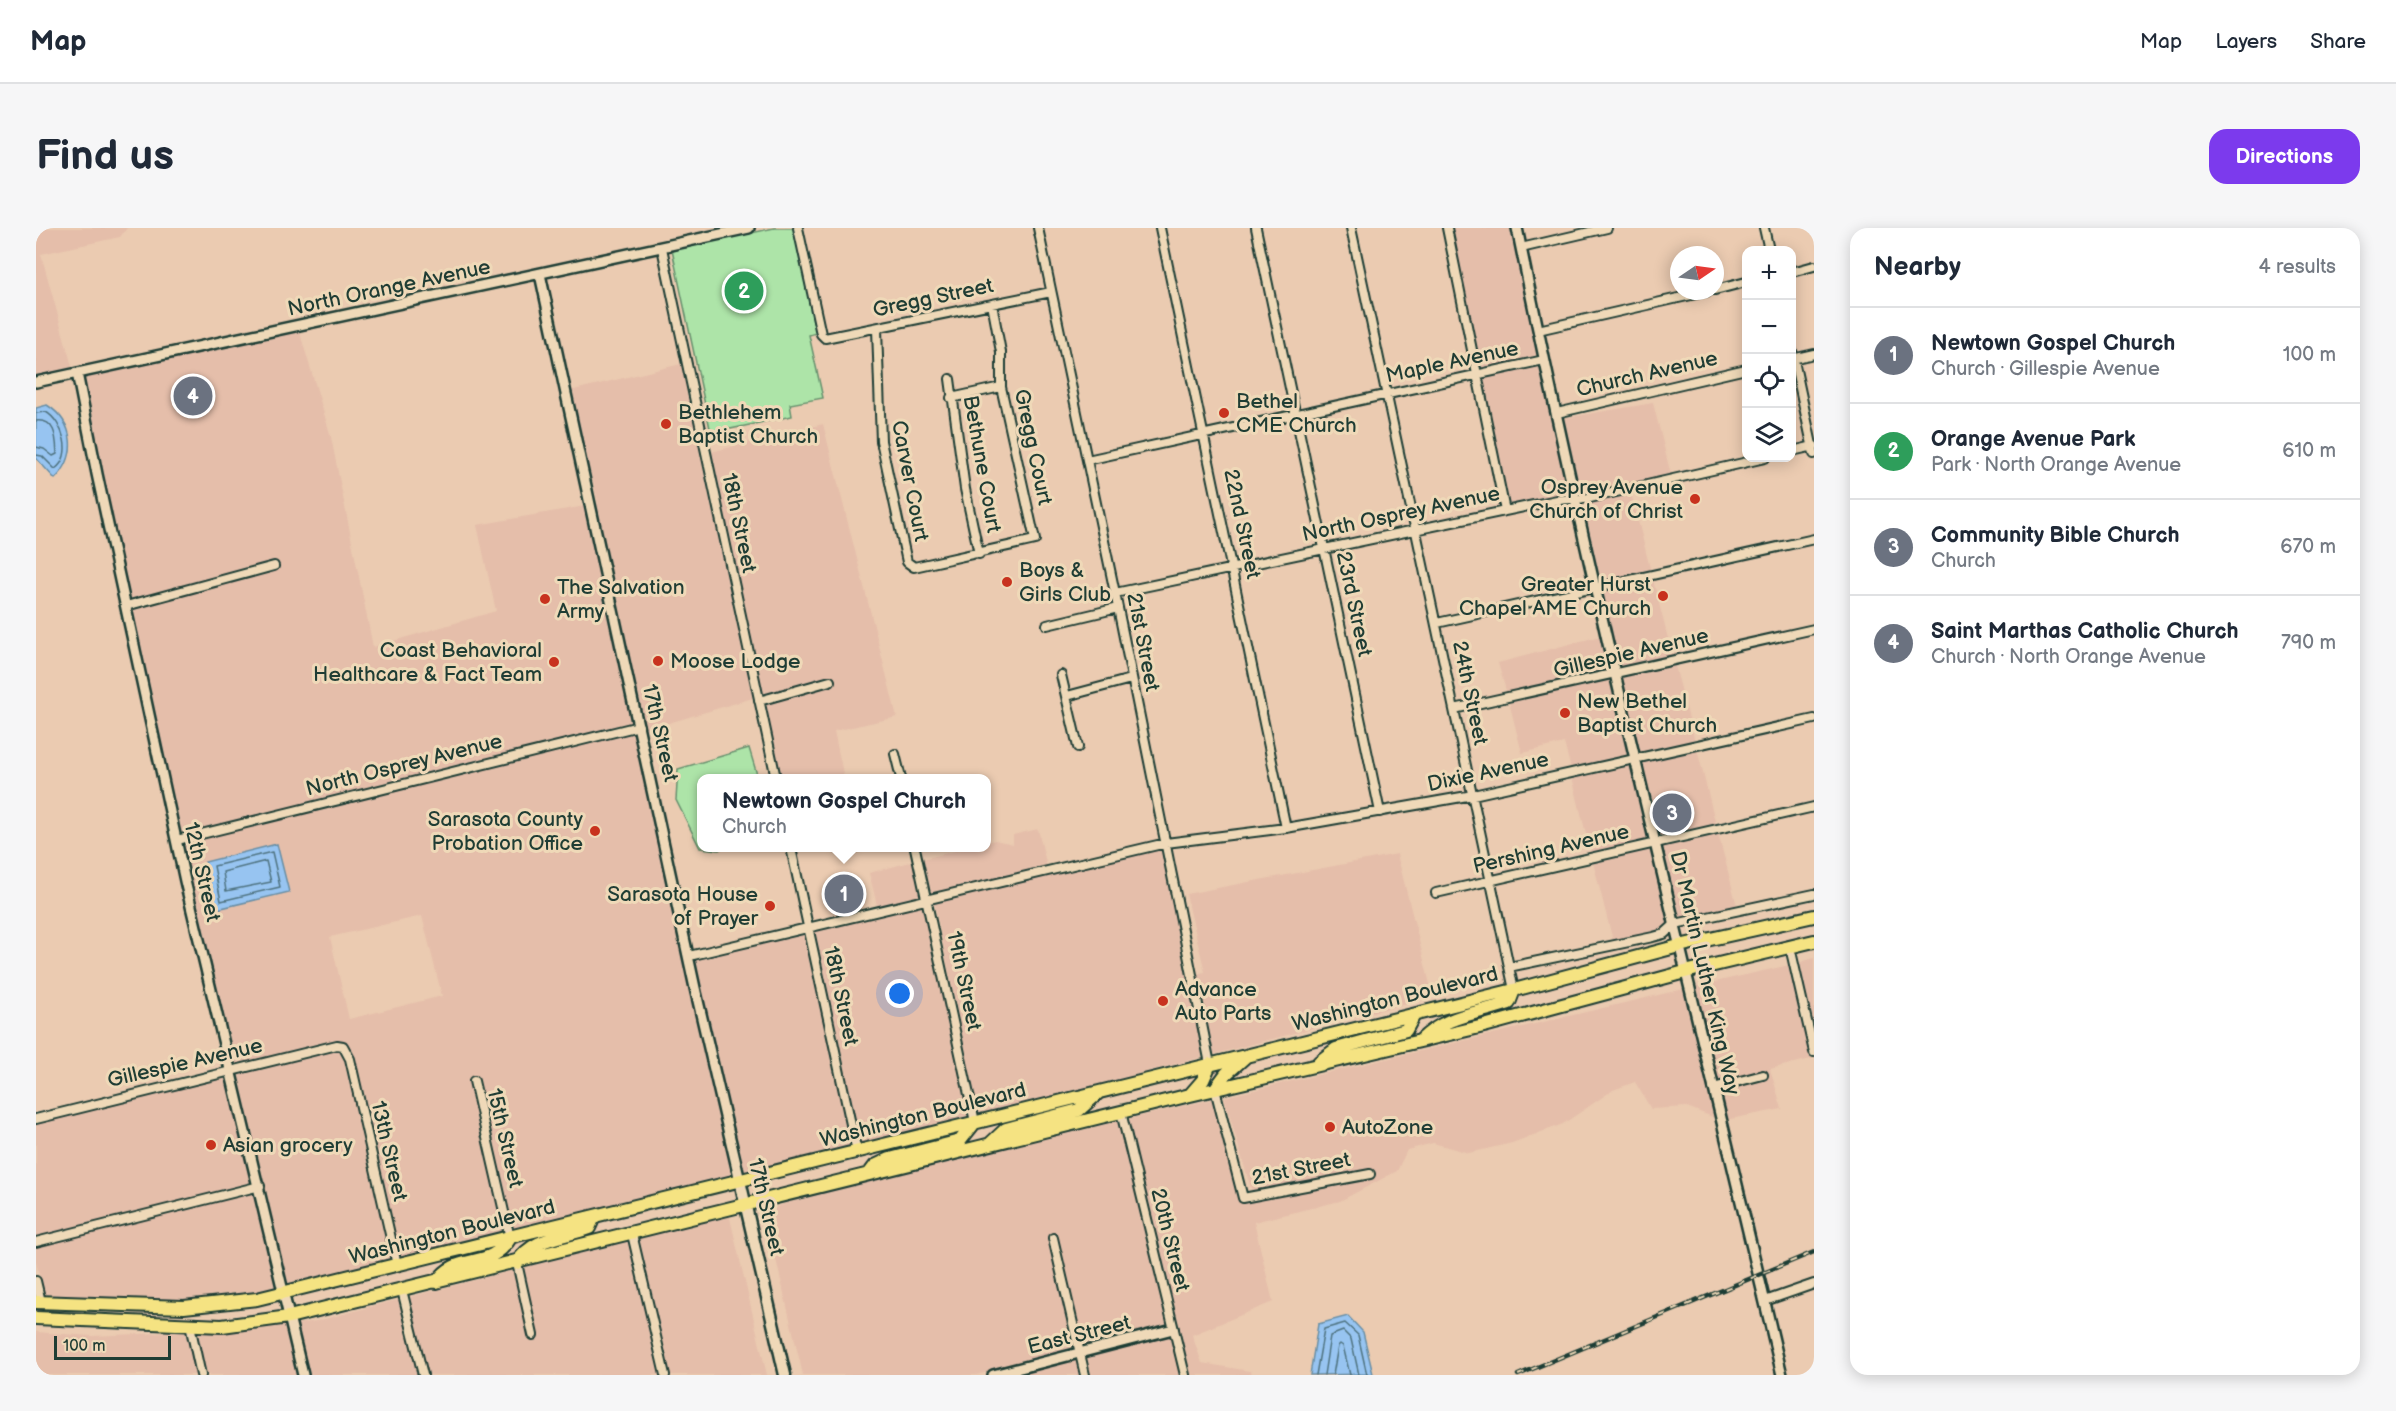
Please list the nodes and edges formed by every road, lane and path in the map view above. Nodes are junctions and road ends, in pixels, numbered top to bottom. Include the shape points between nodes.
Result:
1 (749, 228) edge
2 (798, 228) edge
3 (1038, 228) edge
4 (1160, 228) edge
5 (1256, 228) edge
6 (1351, 228) edge
7 (1447, 228) edge
8 (1517, 228) edge
9 (1607, 228) edge
10 (1764, 228) edge
11 (1768, 246) edge
12 (662, 248) junction
13 (1521, 248) junction
14 (1814, 266) edge
15 (1796, 271) edge
16 (540, 274) junction
17 (1742, 283) edge
18 (1724, 288) edge
19 (1051, 292) junction
20 (1670, 300) edge
21 (992, 304) junction
22 (877, 329) junction
23 (1538, 330) junction
24 (1814, 354) edge
25 (1796, 356) edge
26 (1544, 360) junction
27 (1742, 370) edge
28 (77, 374) junction
29 (1478, 374) junction
30 (1796, 374) edge
31 (950, 379) dead end
32 (36, 382) edge
33 (1001, 387) junction
34 (1386, 394) junction
35 (951, 398) junction
36 (1557, 413) junction
37 (1296, 414) junction
38 (1204, 435) junction
39 (1813, 449) edge
40 (1796, 451) edge
41 (1087, 460) junction
42 (1748, 462) edge
43 (1574, 499) junction
44 (1505, 510) junction
45 (1415, 530) junction
46 (1814, 539) edge
47 (1323, 548) junction
48 (980, 554) junction
49 (274, 566) dead end
50 (1233, 568) junction
51 (1594, 589) junction
52 (1115, 593) junction
53 (126, 606) junction
54 (1118, 608) junction
55 (1437, 623) junction
56 (1047, 625) dead end
57 (1814, 629) edge
58 (1061, 675) dead end
59 (1614, 676) junction
60 (1131, 679) junction
61 (830, 681) dead end
62 (1067, 696) junction
63 (759, 701) junction
64 (1454, 709) junction
65 (1814, 719) edge
66 (639, 726) junction
67 (1078, 747) dead end
68 (895, 754) dead end
69 (1636, 758) junction
70 (775, 774) edge
71 (900, 774) edge
72 (1473, 795) junction
73 (1814, 807) edge
74 (1380, 812) junction
75 (1286, 828) junction
76 (177, 840) junction
77 (1166, 843) junction
78 (1657, 844) junction
79 (792, 852) edge
80 (916, 852) edge
81 (1491, 882) junction
82 (1436, 893) dead end
83 (1814, 894) edge
84 (928, 900) junction
85 (1814, 916) edge
86 (1675, 924) junction
87 (809, 929) junction
88 (1814, 941) edge
89 (1679, 946) junction
90 (1790, 947) junction
91 (689, 956) junction
92 (1509, 967) junction
93 (1685, 972) junction
94 (1514, 990) junction
95 (1414, 1015) junction
96 (1420, 1041) junction
97 (343, 1046) joint
98 (1814, 1052) edge
99 (1245, 1056) junction
100 (1210, 1064) junction
101 (1316, 1065) junction
102 (230, 1071) junction
103 (1763, 1076) dead end
104 (474, 1081) dead end
105 (1713, 1088) junction
106 (1215, 1089) junction
107 (1099, 1092) junction
108 (1190, 1095) junction
109 (1121, 1112) junction
110 (36, 1119) edge
111 (975, 1122) junction
112 (989, 1144) junction
113 (857, 1152) junction
114 (1371, 1174) dead end
115 (869, 1175) junction
116 (740, 1181) junction
117 (260, 1186) junction
118 (746, 1206) junction
119 (594, 1217) junction
120 (632, 1234) junction
121 (510, 1238) junction
122 (1053, 1238) dead end
123 (36, 1242) edge
124 (516, 1263) junction
125 (397, 1265) junction
126 (36, 1281) edge
127 (437, 1282) junction
128 (1814, 1284) edge
129 (402, 1290) junction
130 (284, 1293) junction
131 (1765, 1301) junction
132 (39, 1302) edge
133 (289, 1317) junction
134 (36, 1318) edge
135 (190, 1325) junction
136 (1173, 1329) junction
137 (533, 1335) dead end
138 (1080, 1353) junction
139 (201, 1375) edge
140 (303, 1375) edge
141 (423, 1375) edge
142 (665, 1375) edge
143 (785, 1375) edge
144 (993, 1375) edge
145 (1085, 1375) edge
146 (1185, 1375) edge
147 (1782, 1375) edge

1 - 12 street, North Orange Avenue
2 - 22 street, Gregg Street via 823,337
3 - 19 street, 21st Street
4 - 38 street, 22nd Street
5 - 37 street, 23rd Street
6 - 34 street, 24th Street
7 - 29 street
8 - 13 street, Dr Martin Luther King Way
9 - 13 street
10 - 11 street
12 - 16 street, North Orange Avenue
12 - 63 street, 18th Street
13 - 23 street, Dr Martin Luther King Way
14 - 15 street
16 - 28 street, North Orange Avenue
16 - 66 street, 17th Street
17 - 18 street
19 - 21 street, Gregg Street
19 - 41 street, 21st Street
20 - 23 street, Maple Avenue
21 - 22 street, Gregg Street
21 - 33 street, Gregg Court via 1001,352
22 - 48 street, Carver Court via 880,441 907,562 911,567
23 - 26 street, Dr Martin Luther King Way
24 - 25 street
26 - 29 street, Maple Avenue
26 - 36 street, Dr Martin Luther King Way
27 - 36 street, Church Avenue
28 - 32 street, North Orange Avenue
28 - 53 street, 12th Street
29 - 34 street, Maple Avenue
29 - 44 street
30 - 39 street
31 - 35 street, Bethune Court
33 - 35 street
33 - 48 street, Gregg Court via 1035,540
34 - 37 street, Maple Avenue
34 - 45 street, 24th Street
35 - 48 street, Bethune Court
36 - 43 street, Dr Martin Luther King Way
37 - 38 street, Maple Avenue
37 - 47 street, 23rd Street
38 - 41 street, Maple Avenue
38 - 50 street, 22nd Street
39 - 40 street
41 - 52 street, 21st Street
42 - 43 street, North Osprey Avenue
43 - 44 street, North Osprey Avenue
43 - 51 street, Dr Martin Luther King Way
44 - 45 street, North Osprey Avenue
45 - 47 street, North Osprey Avenue
45 - 55 street, 24th Street
46 - 51 street
47 - 50 street, North Osprey Avenue
47 - 74 street, 23rd Street
49 - 53 street
50 - 52 street, North Osprey Avenue
50 - 75 street, 22nd Street
51 - 55 street
51 - 59 street, Dr Martin Luther King Way
52 - 54 street, 21st Street
53 - 76 street, 12th Street
54 - 56 street
54 - 60 street, 21st Street
55 - 64 street, 24th Street
57 - 59 street, Gillespie Avenue
58 - 62 street
59 - 64 street, Gillespie Avenue
59 - 69 street, Dr Martin Luther King Way
60 - 62 street
60 - 77 street, 21st Street
61 - 63 street
62 - 67 street
63 - 70 street, 18th Street
64 - 72 street, 24th Street
65 - 69 street, Dixie Avenue
66 - 76 street, North Osprey Avenue
66 - 91 street, 17th Street
68 - 71 street
69 - 72 street, Dixie Avenue
69 - 78 street, Dr Martin Luther King Way
72 - 74 street, Dixie Avenue
72 - 81 street, 24th Street
73 - 78 street, Pershing Avenue
74 - 75 street, Dixie Avenue
75 - 77 street, Dixie Avenue
76 - 102 street, 12th Street
77 - 84 street
77 - 100 street, 21st Street
78 - 81 street, Pershing Avenue
78 - 86 street, Dr Martin Luther King Way
79 - 87 street, 18th Street
80 - 84 street, 19th Street
81 - 82 street, Pershing Avenue
81 - 92 street, 24th Street
83 - 86 street
84 - 87 street
84 - 111 street, 19th Street
85 - 89 main road, Washington Boulevard
86 - 89 street, Dr Martin Luther King Way
86 - 92 street via 1664,934
87 - 91 street
87 - 113 street, 18th Street
88 - 90 main road, Washington Boulevard
89 - 93 street, Dr Martin Luther King Way
89 - 94 main road, Washington Boulevard
90 - 93 main road, Washington Boulevard
90 - 98 street
91 - 116 street, 17th Street
92 - 94 street, 24th Street
93 - 96 main road, Washington Boulevard
93 - 105 street, Dr Martin Luther King Way
94 - 95 main road, Washington Boulevard
94 - 96 main road via 1509,1003 1448,1020
95 - 99 main road, Washington Boulevard
95 - 101 main road via 1406,1030 1336,1049
96 - 101 main road, Washington Boulevard
97 - 102 street, Gillespie Avenue
97 - 125 street, 13th Street via 350,1059
99 - 100 main road, Washington Boulevard
99 - 106 main road
100 - 107 main road, Washington Boulevard
100 - 108 main road
101 - 106 main road, Washington Boulevard
102 - 110 street, Gillespie Avenue
102 - 117 street, 12th Street
103 - 105 street
104 - 121 street, 15th Street
105 - 131 street, Dr Martin Luther King Way
106 - 108 main road, Washington Boulevard
106 - 114 street, 21st Street via 1243,1198
107 - 111 main road, Washington Boulevard
107 - 112 main road via 1079,1110 1006,1129
108 - 109 main road, Washington Boulevard
109 - 112 main road, Washington Boulevard
109 - 136 street, 20th Street
111 - 113 main road, Washington Boulevard
111 - 115 main road via 960,1141 890,1159 875,1166
112 - 115 main road, Washington Boulevard
113 - 116 main road, Washington Boulevard
115 - 118 main road, Washington Boulevard
116 - 118 main road, 17th Street
116 - 119 main road, Washington Boulevard
117 - 123 street
117 - 130 street, 12th Street
118 - 120 main road, Washington Boulevard
118 - 143 main road, 17th Street
119 - 121 main road, Washington Boulevard
119 - 124 main road via 589,1228 533,1244
120 - 124 main road, Washington Boulevard
120 - 142 street
121 - 125 main road, Washington Boulevard
121 - 127 main road via 497,1254 450,1267
122 - 138 street
124 - 127 main road, Washington Boulevard
124 - 137 street
125 - 130 main road, Washington Boulevard
126 - 132 street
127 - 129 main road, Washington Boulevard
128 - 131 street
129 - 133 main road, Washington Boulevard
129 - 141 street
130 - 132 main road, Washington Boulevard via 184,1307
130 - 133 street, 12th Street
131 - 147 street, Dr Martin Luther King Way
133 - 135 main road, Washington Boulevard via 246,1324
133 - 140 street, 12th Street
134 - 135 main road, Washington Boulevard
135 - 139 street
136 - 138 street, East Street
136 - 146 street, 20th Street
138 - 144 street, East Street
138 - 145 street

